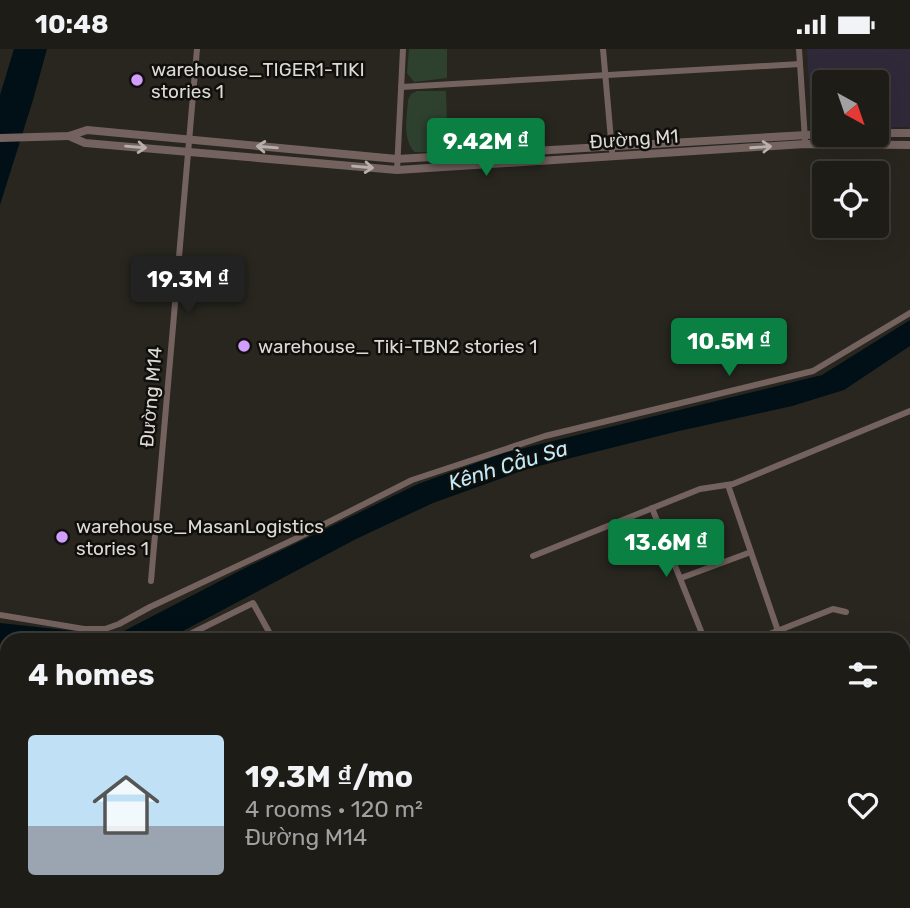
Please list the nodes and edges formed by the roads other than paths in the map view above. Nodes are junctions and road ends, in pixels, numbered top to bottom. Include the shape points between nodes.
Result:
1 (197, 49) edge
2 (403, 49) edge
3 (603, 49) edge
4 (799, 49) edge
5 (800, 64) junction
6 (605, 76) junction
7 (401, 87) junction
8 (889, 133) edge
9 (910, 133) edge
10 (805, 134) junction
11 (812, 134) edge
12 (69, 137) junction
13 (0, 138) edge
14 (189, 139) junction
15 (805, 144) junction
16 (910, 145) edge
17 (188, 152) junction
18 (612, 152) junction
19 (397, 159) junction
20 (397, 170) junction
21 (910, 313) edge
22 (910, 411) edge
23 (728, 485) junction
24 (652, 508) junction
25 (751, 552) junction
26 (533, 556) dead end
27 (681, 578) junction
28 (151, 581) dead end
29 (846, 612) dead end
30 (0, 615) edge
31 (778, 631) junction
32 (193, 633) edge
33 (270, 633) edge
34 (702, 633) edge
35 (773, 633) edge

1 - 14 street, Đường M14
2 - 7 street
3 - 6 street
4 - 5 street
5 - 6 street
5 - 10 street
6 - 7 street
6 - 18 street
7 - 19 street
8 - 9 street
10 - 11 street, Đường M1
10 - 15 street
10 - 18 street, Đường M1
12 - 13 street, Đường M1
12 - 14 street, Đường M1 via 87,130
12 -> 17 street, Đường M1 via 85,143
14 - 17 street, Đường M14
19 -> 14 street, Đường M1
15 - 16 street, Đường M1
18 -> 15 street, Đường M1
17 -> 20 street, Đường M1
17 - 28 street, Đường M14
18 - 19 street, Đường M1
18 - 20 street, Đường M1
19 - 20 street
21 - 30 street via 813,371 545,436 412,481 106,629
22 - 23 street
23 - 24 street via 700,489
23 - 25 street
24 - 26 street
24 - 27 street
25 - 27 street
25 - 31 street
27 - 34 street
29 - 31 street via 833,609
31 - 35 street
32 - 33 street via 253,603

